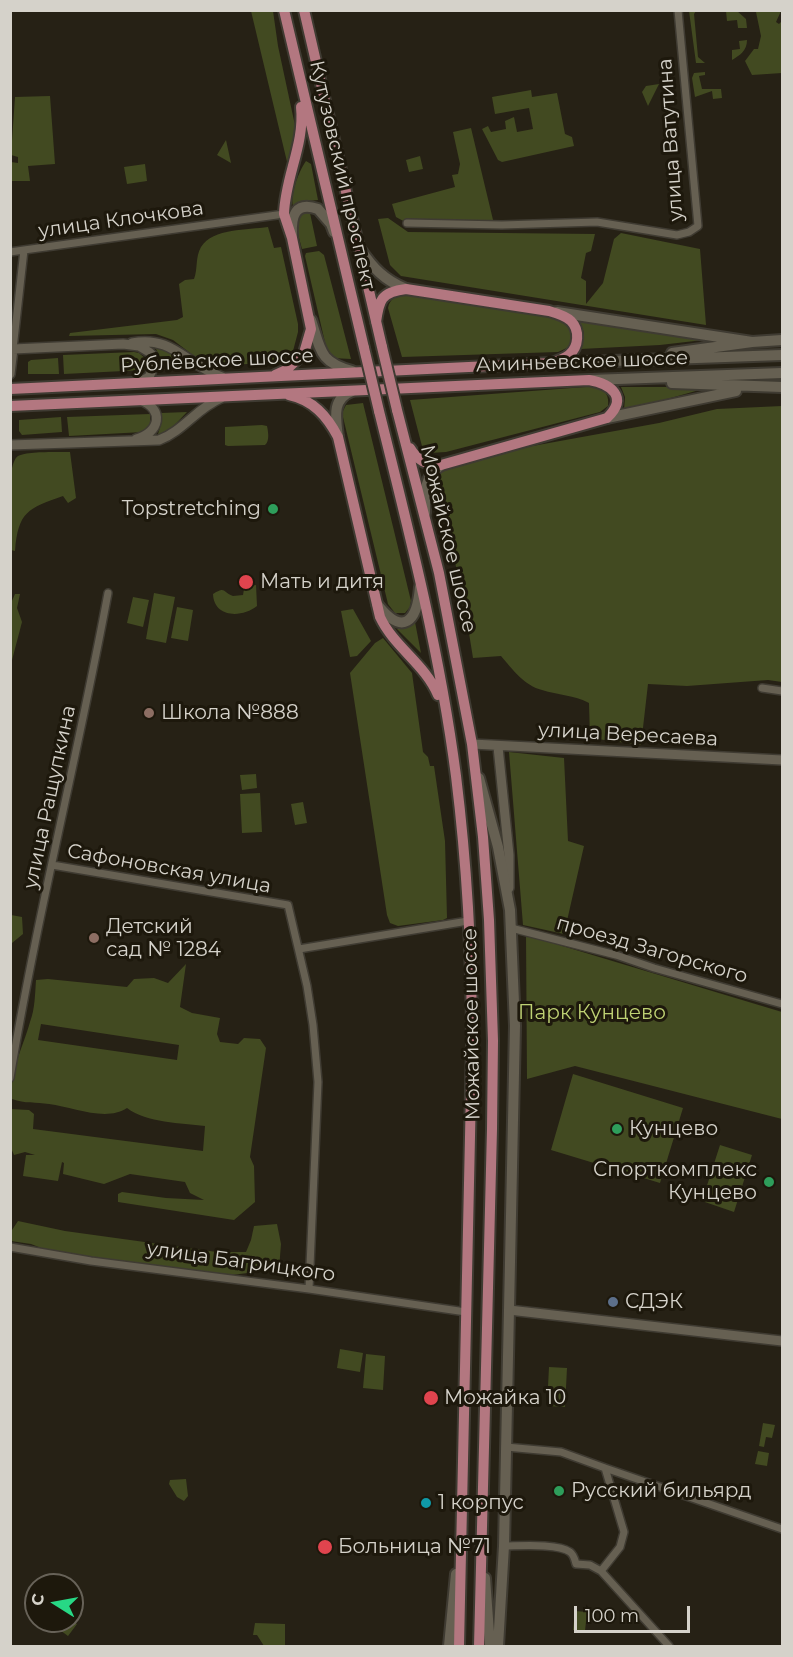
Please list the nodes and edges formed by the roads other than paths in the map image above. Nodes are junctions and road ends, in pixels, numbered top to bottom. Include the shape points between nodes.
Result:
1 (284, 10) edge
2 (304, 10) edge
3 (678, 10) edge
4 (297, 68) junction
5 (284, 214) junction
6 (406, 223) dead end
7 (292, 238) junction
8 (339, 243) junction
9 (359, 248) junction
10 (24, 250) junction
11 (10, 252) edge
12 (406, 288) junction
13 (549, 311) junction
14 (310, 316) junction
15 (376, 322) junction
16 (783, 340) edge
17 (752, 342) junction
18 (123, 344) junction
19 (382, 347) joint
20 (13, 349) junction
21 (783, 355) edge
22 (615, 361) junction
23 (552, 363) junction
24 (11, 369) edge
25 (426, 369) joint
26 (355, 372) junction
27 (783, 373) edge
28 (271, 377) junction
29 (612, 378) junction
30 (227, 379) junction
31 (589, 380) junction
32 (136, 384) junction
33 (783, 387) edge
34 (384, 388) joint
35 (767, 388) junction
36 (10, 389) edge
37 (357, 389) junction
38 (280, 393) junction
39 (229, 395) junction
40 (138, 399) junction
41 (10, 406) edge
42 (379, 411) joint
43 (607, 418) junction
44 (338, 437) junction
45 (130, 440) junction
46 (406, 440) junction
47 (10, 445) edge
48 (441, 465) junction
49 (425, 517) junction
50 (420, 584) junction
51 (108, 593) dead end
52 (377, 604) junction
53 (762, 688) dead end
54 (783, 691) edge
55 (446, 713) junction
56 (472, 744) junction
57 (498, 747) junction
58 (783, 760) edge
59 (474, 761) junction
60 (52, 865) junction
61 (510, 910) junction
62 (468, 921) junction
63 (512, 928) junction
64 (299, 950) junction
65 (783, 1004) edge
66 (10, 1078) edge
67 (10, 1247) edge
68 (309, 1289) junction
69 (509, 1310) junction
70 (466, 1312) junction
71 (783, 1341) edge
72 (506, 1447) junction
73 (605, 1468) junction
74 (783, 1529) edge
75 (461, 1538) junction
76 (481, 1540) junction
77 (504, 1546) junction
78 (601, 1571) junction
79 (449, 1647) edge
80 (459, 1647) edge
81 (479, 1647) edge
82 (490, 1647) edge
83 (498, 1647) edge
84 (669, 1647) edge

1 - 4 main road, Кутузовский проспект
2 - 9 main road, Кутузовский проспект
3 - 6 street, улица Ватутина via 698,226 677,236 597,222
4 - 5 main road via 302,132 288,179
4 - 8 main road, Кутузовский проспект
5 - 7 main road
5 - 10 street, улица Клочкова
7 - 8 main road via 293,216 310,206 323,213
7 - 14 main road
8 - 42 main road, Кутузовский проспект, bridge
9 - 12 main road via 380,275
9 - 15 main road, Кутузовский проспект
10 - 11 street
10 - 20 street, улица Клочкова
12 - 13 main road
12 - 15 main road via 384,296
13 - 17 main road
13 - 23 main road via 570,320 578,335 574,350
14 - 26 main road via 327,361
14 - 28 main road via 310,336 304,353 286,370
15 - 19 main road, Кутузовский проспект
16 - 17 main road
17 - 22 main road
18 - 20 street
18 - 30 street via 160,342 200,368
18 - 32 street via 145,349 153,356 153,372
19 - 46 main road, Можайское шоссе, bridge
20 - 24 street
21 - 22 main road, Аминьевское шоссе
22 - 23 main road, Аминьевское шоссе
23 - 25 main road, Аминьевское шоссе
25 - 26 main road, Рублёвское шоссе
26 - 28 main road, Рублёвское шоссе
27 - 29 main road, Аминьевское шоссе
28 - 30 main road, Рублёвское шоссе
29 - 31 main road, Аминьевское шоссе
29 - 35 main road
30 - 32 main road, Рублёвское шоссе
31 - 34 main road, Аминьевское шоссе
31 - 43 main road via 609,385 615,394 614,411
32 - 36 main road, Рублёвское шоссе
33 - 35 main road
34 - 37 main road, Рублёвское шоссе
35 - 43 main road via 700,397
37 - 38 main road, Рублёвское шоссе
37 - 44 main road via 340,397 337,404
38 - 39 main road, Рублёвское шоссе
38 - 44 main road via 313,405
39 - 40 main road, Рублёвское шоссе
39 - 45 street via 210,403 170,436 148,442
40 - 41 main road, Рублёвское шоссе
40 - 45 street via 152,406 156,423 148,433
42 - 50 main road, Можайское шоссе
43 - 48 main road
44 - 52 main road
45 - 47 street
46 - 48 main road via 420,460
46 - 49 main road, Можайское шоссе
48 - 49 main road via 427,482
49 - 56 main road, Можайское шоссе
50 - 52 main road via 416,611 407,621 392,620
50 - 55 main road, Можайское шоссе
51 - 60 street, улица Ращупкина
52 - 55 main road via 386,629 425,672
53 - 54 street
55 - 62 main road, Можайское шоссе via 460,816
56 - 57 street, улица Вересаева
56 - 59 main road, Можайское шоссе
57 - 58 street, улица Вересаева
57 - 61 street via 509,855
59 - 61 main road via 498,847
59 - 76 main road, Можайское шоссе via 489,921 493,1041
60 - 64 street, Сафоновская улица via 288,905
60 - 66 street, улица Ращупкина
61 - 63 main road
62 - 64 street
62 - 70 main road, Можайское шоссе via 472,1044
63 - 65 street, проезд Загорского
63 - 69 main road via 515,1026
64 - 68 street, Сафоновская улица via 314,1030 318,1082
67 - 68 street, улица Багрицкого
68 - 70 street, улица Багрицкого
69 - 71 street
69 - 72 main road
70 - 75 main road, Можайское шоссе
72 - 73 street via 561,1452
72 - 77 main road
73 - 74 street
73 - 78 street via 624,1532 620,1546
75 - 79 main road
75 - 80 main road, Можайское шоссе
76 - 81 main road, Можайское шоссе
76 - 82 main road
77 - 78 street via 567,1550 576,1564
77 - 83 main road
78 - 84 street

